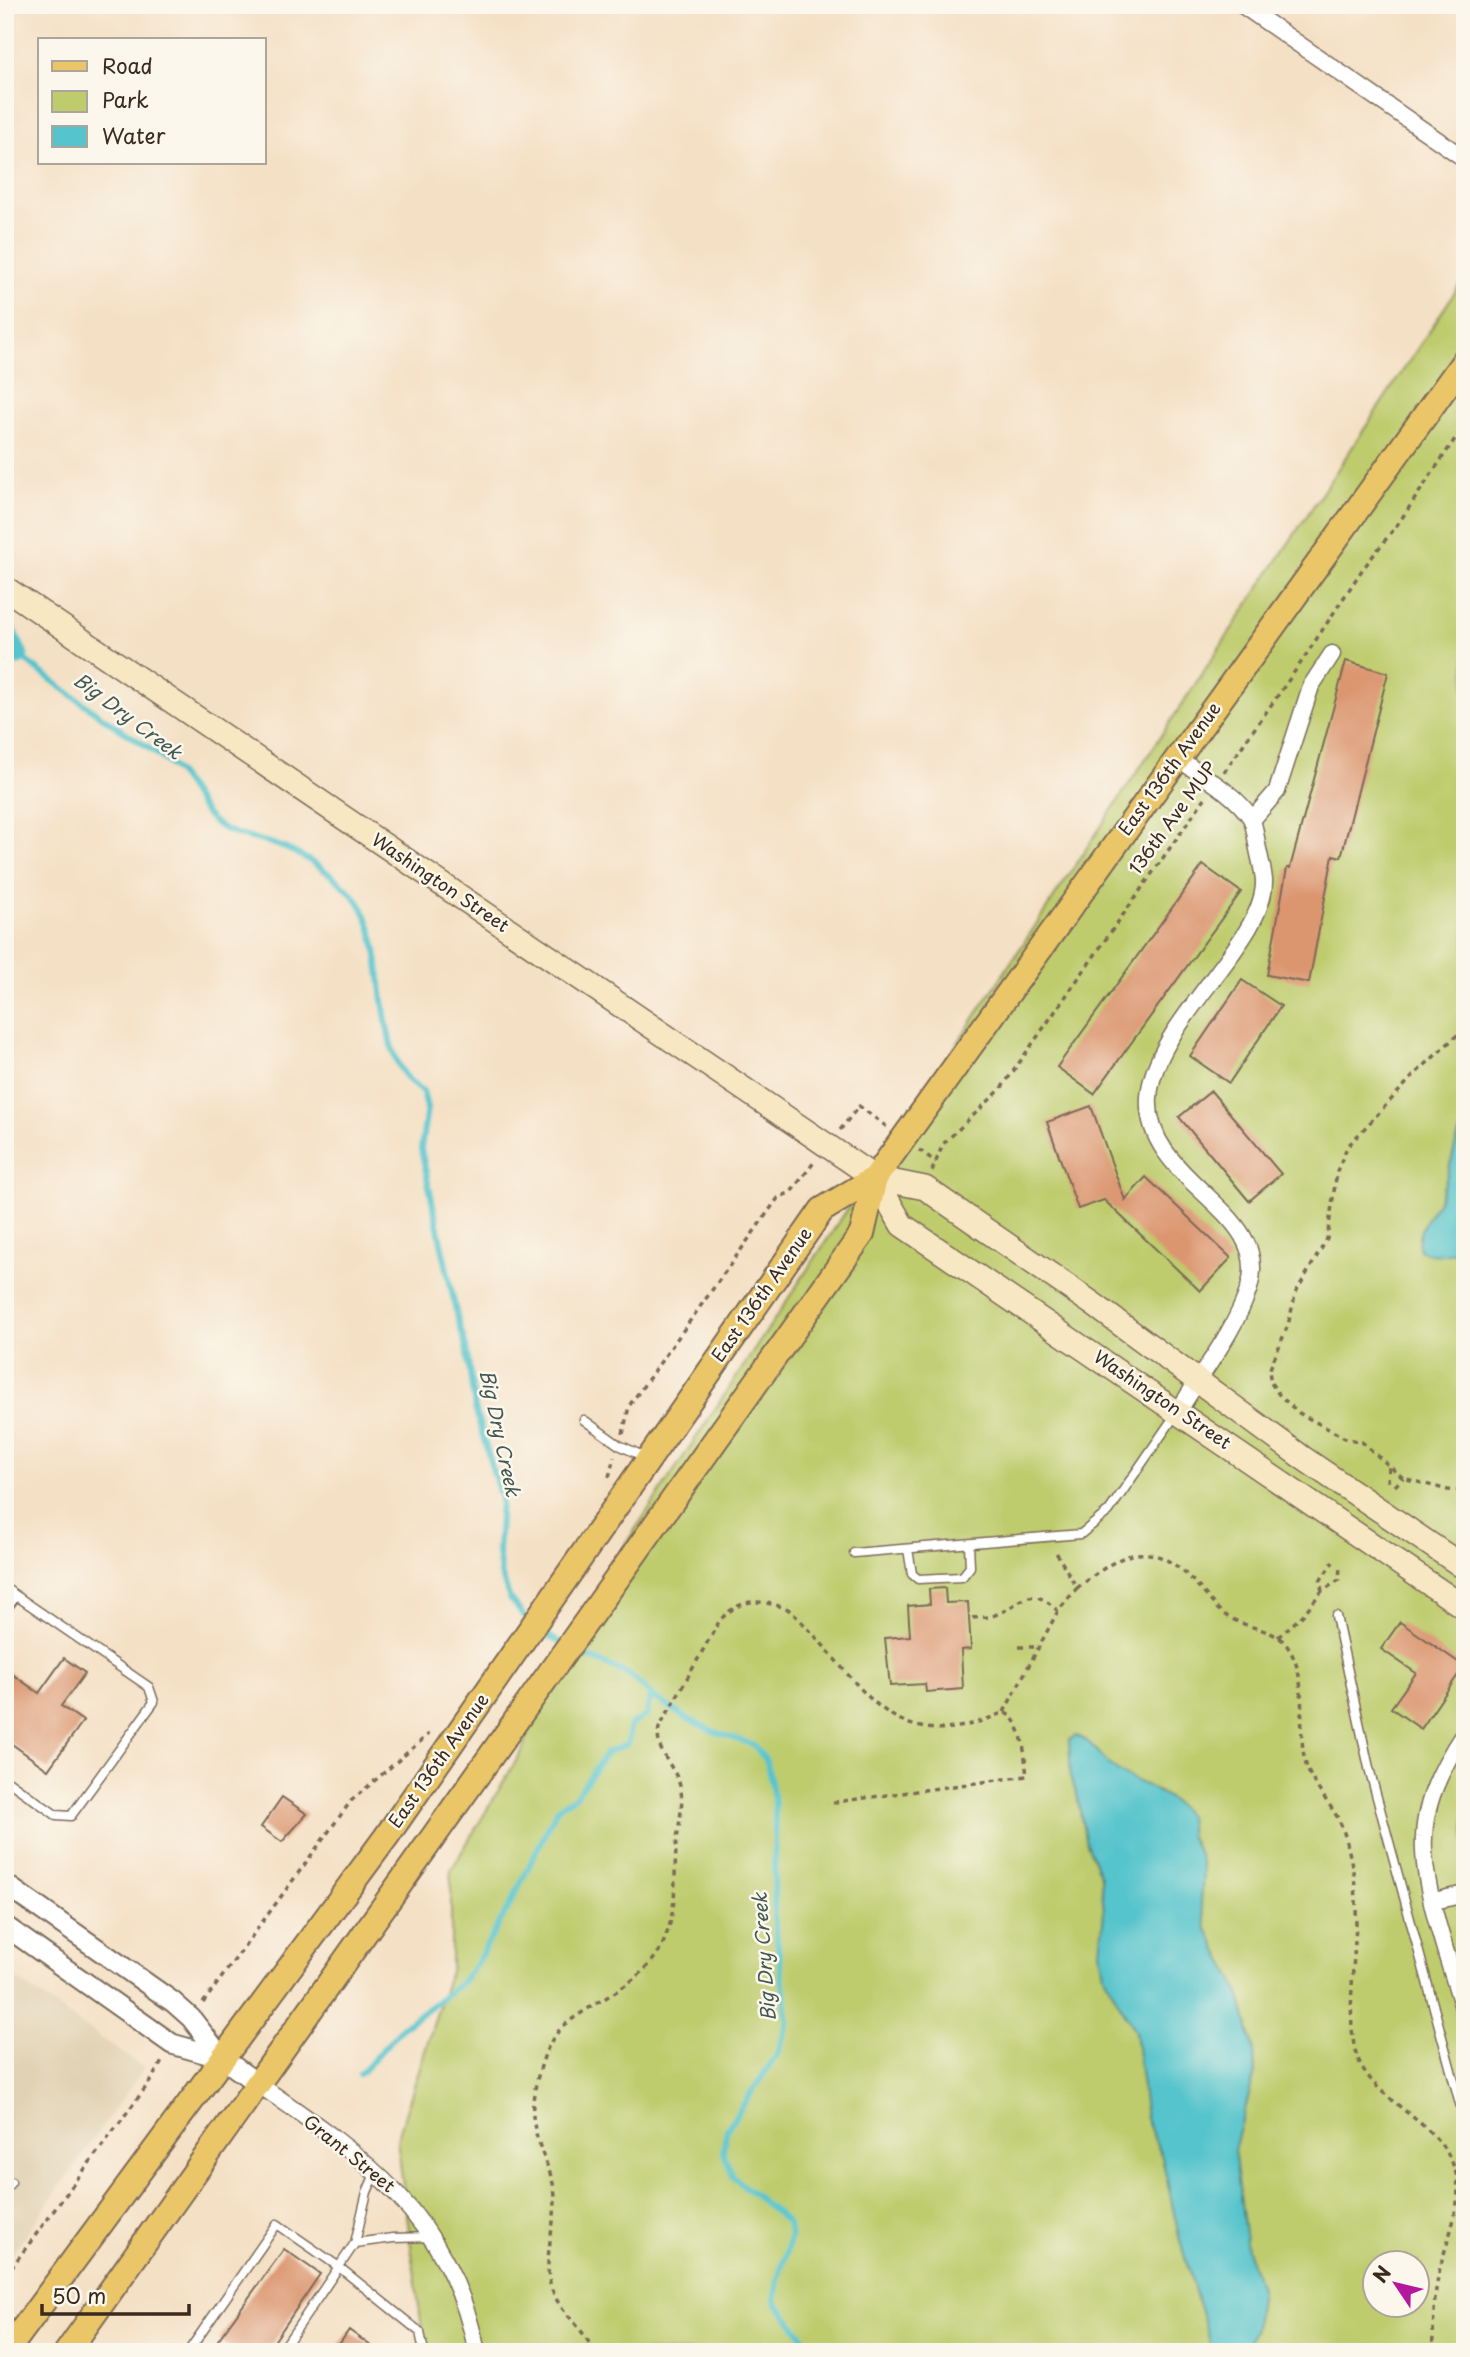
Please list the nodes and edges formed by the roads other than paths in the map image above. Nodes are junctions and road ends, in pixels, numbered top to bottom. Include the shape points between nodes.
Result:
1 (1242, 5) edge
2 (1465, 159) edge
3 (1465, 360) edge
4 (5, 588) edge
5 (1332, 654) dead end
6 (1177, 758) junction
7 (1252, 820) junction
8 (875, 1178) junction
9 (1197, 1379) junction
10 (1178, 1412) junction
11 (584, 1420) dead end
12 (650, 1460) junction
13 (969, 1544) junction
14 (908, 1549) junction
15 (854, 1553) dead end
16 (1465, 1568) edge
17 (5, 1588) edge
18 (16, 1596) junction
19 (1465, 1608) edge
20 (5, 1611) edge
21 (1336, 1616) dead end
22 (1465, 1732) edge
23 (5, 1779) edge
24 (5, 1884) edge
25 (1465, 1894) edge
26 (1434, 1901) junction
27 (5, 1926) edge
28 (1465, 2015) edge
29 (222, 2058) junction
30 (258, 2084) junction
31 (1465, 2122) edge
32 (376, 2172) junction
33 (5, 2178) edge
34 (5, 2189) edge
35 (432, 2237) junction
36 (355, 2243) junction
37 (340, 2267) junction
38 (6, 2352) edge
39 (68, 2352) edge
40 (188, 2352) edge
41 (281, 2352) edge
42 (424, 2352) edge
43 (477, 2352) edge

1 - 2 street
3 - 6 main road, East 136th Avenue
4 - 8 main road, Washington Street
5 - 7 street via 1311,686 1277,791
6 - 7 street
6 - 8 main road, East 136th Avenue
7 - 9 street via 1264,882 1256,910 1170,1039 1155,1070 1149,1098 1152,1128 1165,1155 1240,1230 1250,1258 1244,1300
8 - 9 main road, Washington Street via 925,1188
8 - 10 main road, Washington Street via 902,1225
8 - 12 main road, East 136th Avenue via 822,1210
8 - 30 main road, East 136th Avenue via 862,1234
9 - 10 street
9 - 16 main road, Washington Street
10 - 13 lane via 1136,1475 1097,1523 1081,1534
10 - 19 main road, Washington Street
11 - 12 lane
12 - 29 main road, East 136th Avenue via 487,1694
13 - 14 lane
13 - 14 lane via 970,1567 962,1577 918,1579 912,1574
14 - 15 lane
17 - 18 lane
18 - 20 lane
18 - 23 lane via 149,1687 154,1702 71,1816 56,1815
21 - 31 lane via 1369,1768
22 - 26 street via 1428,1808 1424,1852
24 - 29 street, Grant Street via 191,2018
25 - 26 street
26 - 28 street
27 - 29 street, Grant Street via 172,2044
29 - 30 street, Grant Street
29 - 38 main road, East 136th Avenue
30 - 32 street, Grant Street
30 - 39 main road, East 136th Avenue
32 - 35 street, Grant Street via 407,2202
32 - 36 lane
33 - 34 lane via 11,2182
35 - 36 lane
35 - 43 street, Grant Street via 452,2269
36 - 37 lane
37 - 40 lane via 277,2224
37 - 41 lane
37 - 42 lane via 420,2332

